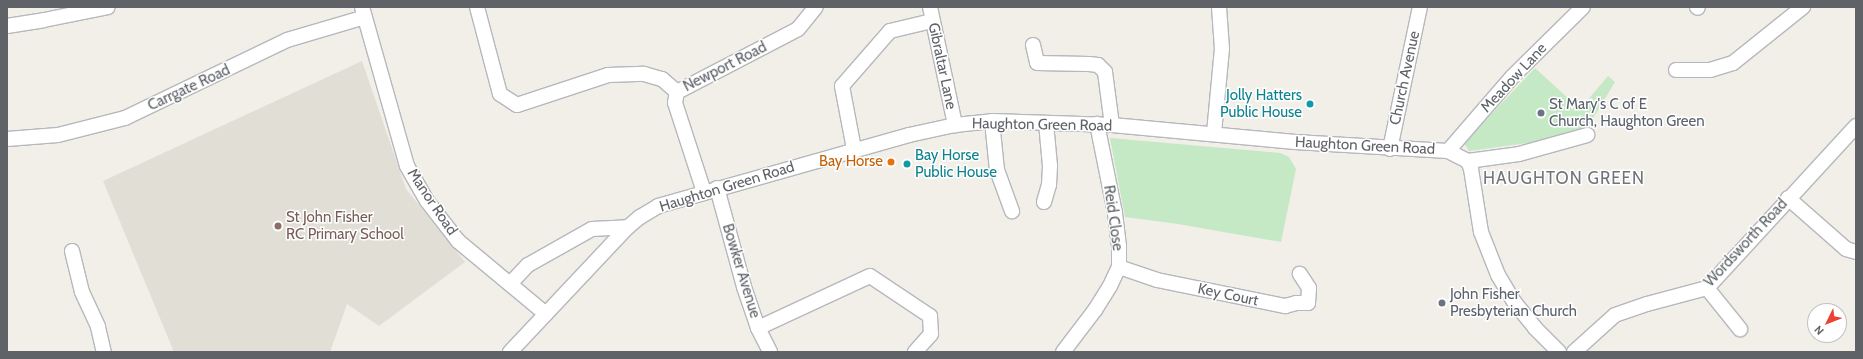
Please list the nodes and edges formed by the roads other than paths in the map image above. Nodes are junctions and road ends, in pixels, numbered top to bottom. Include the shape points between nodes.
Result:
1 (108, 7) edge
2 (478, 7) edge
3 (816, 7) edge
4 (1219, 7) edge
5 (1420, 7) edge
6 (1583, 7) edge
7 (1803, 7) edge
8 (364, 12) edge
9 (931, 14) edge
10 (7, 26) edge
11 (1033, 45) dead end
12 (1676, 70) dead end
13 (677, 92) junction
14 (992, 121) junction
15 (1046, 122) junction
16 (1098, 124) junction
17 (956, 125) junction
18 (1112, 125) junction
19 (1856, 126) edge
20 (1214, 134) junction
21 (1587, 135) dead end
22 (7, 139) edge
23 (854, 149) junction
24 (1390, 149) junction
25 (1448, 151) junction
26 (1468, 161) junction
27 (710, 190) junction
28 (1788, 198) junction
29 (1044, 202) dead end
30 (1012, 211) dead end
31 (628, 227) junction
32 (1851, 250) edge
33 (72, 251) dead end
34 (1118, 267) junction
35 (1300, 274) dead end
36 (510, 284) junction
37 (1707, 288) junction
38 (546, 314) junction
39 (758, 328) junction
40 (1740, 329) dead end
41 (1069, 350) edge
42 (104, 352) edge
43 (510, 352) edge
44 (770, 352) edge
45 (915, 352) edge
46 (1559, 352) edge
47 (1574, 352) edge

1 - 10 street
2 - 13 street via 500,94 517,105 608,75 644,74 662,80
3 - 13 street, Newport Road via 798,29
4 - 20 street via 1222,49
5 - 24 street, Church Avenue
6 - 25 street, Meadow Lane via 1513,76
7 - 12 street via 1733,63 1710,70
8 - 22 street, Carrgate Road via 287,40 125,118 58,135
8 - 36 street, Manor Road via 407,166 427,201 458,241
9 - 17 street, Gibraltar Lane
9 - 23 street via 890,31 842,86
11 - 18 street via 1038,63 1098,65 1105,72
13 - 27 street, Newport Road via 675,103
14 - 15 street, Haughton Green Road
14 - 17 street, Haughton Green Road
14 - 30 street via 997,170
15 - 16 street, Haughton Green Road
15 - 29 street via 1050,166 1049,185
16 - 18 street, Haughton Green Road
16 - 34 street, Reid Close via 1115,212 1119,246
17 - 23 street, Haughton Green Road via 908,134
18 - 20 street, Haughton Green Road
19 - 28 street, Wordsworth Road
20 - 24 street, Haughton Green Road
21 - 26 street via 1519,154
23 - 27 street, Haughton Green Road
24 - 25 street, Haughton Green Road
25 - 26 street
26 - 46 street via 1481,232 1498,275 1515,303
27 - 31 street, Haughton Green Road via 658,206
27 - 39 street, Bowker Avenue
28 - 32 street
28 - 37 street, Wordsworth Road
31 - 36 street via 592,229 528,265
31 - 38 street, Haughton Green Road
33 - 42 street via 82,292 98,327
34 - 35 street, Key Court via 1156,280 1285,306 1308,303 1309,288
34 - 41 street, Reid Close via 1110,286
36 - 38 street, Manor Road
37 - 40 street
37 - 47 street, Wordsworth Road via 1615,315
38 - 43 street, Haughton Green Road
39 - 44 street, Bowker Avenue
39 - 45 street via 870,276 930,316 932,334

